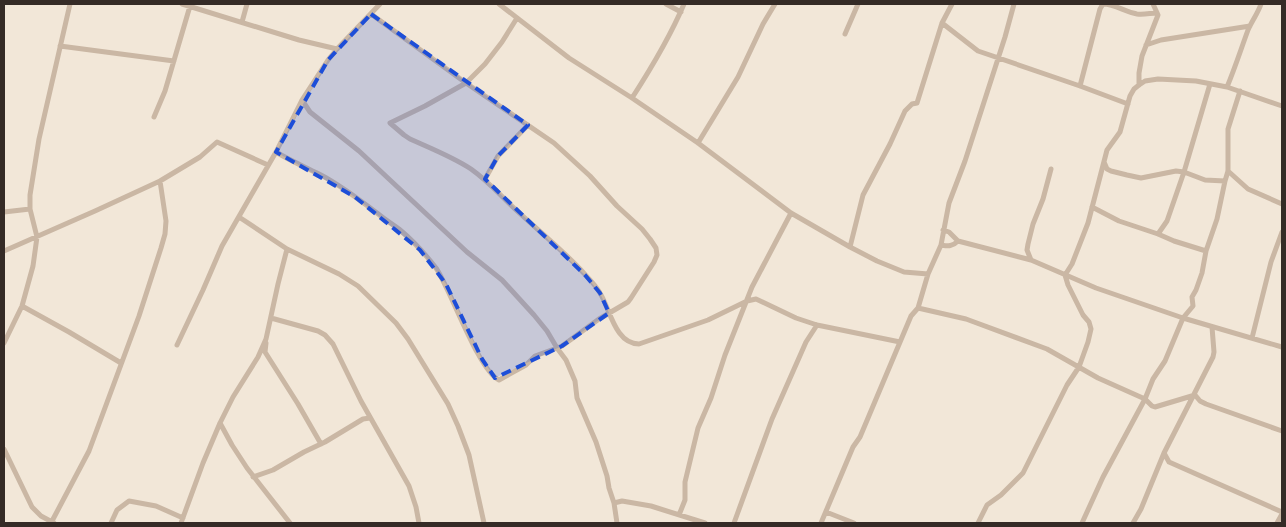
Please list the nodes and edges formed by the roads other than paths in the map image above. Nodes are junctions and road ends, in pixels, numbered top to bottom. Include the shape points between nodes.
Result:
1 (70, 4) edge
2 (182, 4) edge
3 (247, 4) edge
4 (380, 4) edge
5 (666, 4) edge
6 (684, 4) edge
7 (775, 4) edge
8 (858, 4) edge
9 (952, 4) edge
10 (1014, 4) edge
11 (1153, 4) edge
12 (1261, 4) edge
13 (503, 5) edge
14 (190, 6) junction
15 (681, 12) junction
16 (1158, 12) junction
17 (371, 14) junction
18 (517, 18) junction
19 (242, 22) junction
20 (942, 22) junction
21 (1250, 26) junction
22 (845, 34) dead end
23 (1146, 45) junction
24 (60, 46) junction
25 (337, 49) junction
26 (997, 58) junction
27 (174, 61) junction
28 (466, 82) junction
29 (1210, 84) junction
30 (1139, 85) junction
31 (1080, 86) junction
32 (1227, 87) junction
33 (1240, 91) junction
34 (632, 98) junction
35 (302, 100) junction
36 (1128, 104) junction
37 (1282, 106) edge
38 (154, 117) dead end
39 (528, 125) junction
40 (698, 143) junction
41 (276, 152) junction
42 (1104, 162) junction
43 (268, 166) junction
44 (1052, 170) dead end
45 (1228, 171) junction
46 (1184, 172) junction
47 (485, 179) junction
48 (160, 181) junction
49 (1225, 181) junction
50 (1282, 204) edge
51 (1092, 207) junction
52 (30, 210) junction
53 (4, 212) edge
54 (791, 213) junction
55 (239, 217) junction
56 (943, 230) junction
57 (1282, 232) edge
58 (1158, 234) junction
59 (37, 237) junction
60 (958, 241) junction
61 (941, 245) junction
62 (850, 248) junction
63 (287, 250) junction
64 (4, 251) edge
65 (1206, 251) junction
66 (1031, 260) junction
67 (928, 274) junction
68 (1065, 275) junction
69 (747, 301) junction
70 (22, 306) junction
71 (918, 308) junction
72 (609, 313) junction
73 (271, 318) junction
74 (1183, 318) junction
75 (817, 325) junction
76 (1212, 327) junction
77 (1252, 338) junction
78 (266, 339) junction
79 (900, 342) junction
80 (4, 343) edge
81 (177, 345) dead end
82 (1282, 347) edge
83 (557, 348) junction
84 (121, 363) junction
85 (1079, 367) junction
86 (1195, 395) junction
87 (1145, 399) junction
88 (370, 418) junction
89 (220, 423) junction
90 (1282, 430) edge
91 (321, 444) junction
92 (4, 449) edge
93 (1164, 453) junction
94 (253, 476) junction
95 (614, 503) junction
96 (826, 512) junction
97 (1282, 513) edge
98 (680, 515) junction
99 (182, 521) edge
100 (53, 523) edge
101 (111, 523) edge
102 (290, 523) edge
103 (420, 523) edge
104 (484, 523) edge
105 (618, 523) edge
106 (704, 523) edge
107 (734, 523) edge
108 (821, 523) edge
109 (854, 523) edge
110 (978, 523) edge
111 (1082, 523) edge
112 (1133, 523) edge
113 (1277, 523) edge

1 - 24 street
2 - 14 street
3 - 19 street
4 - 17 street
5 - 15 street
6 - 15 street
7 - 40 street via 738,77
8 - 22 street
9 - 20 street
10 - 26 street
11 - 16 street
12 - 21 street
13 - 18 street
14 - 19 street
14 - 27 street
15 - 34 street via 652,68
16 - 23 street
16 - 31 street via 1139,14 1103,4
17 - 25 street
17 - 28 street
18 - 28 street via 485,64
18 - 34 street via 568,58
19 - 25 street
20 - 26 street via 978,51
20 - 62 street via 917,103 905,112 863,195
21 - 23 street
21 - 32 street
23 - 30 street
24 - 27 street
24 - 52 street via 39,139
25 - 35 street
26 - 31 street
26 - 56 street
27 - 38 street
28 - 39 street
28 - 47 street via 390,123 410,139 470,168
29 - 30 street via 1158,79
29 - 32 street
29 - 46 street
30 - 36 street
31 - 36 street
32 - 33 street
33 - 37 street
33 - 45 street via 1228,129
34 - 40 street
35 - 41 street
35 - 83 street via 310,112 502,280 538,320
36 - 42 street via 1120,132 1107,150
39 - 47 street via 498,156
39 - 72 street via 554,143 590,176 642,229 656,248 654,262 631,298
40 - 54 street
41 - 43 street
41 - 83 street via 355,196 400,230 420,250 446,284 457,312 495,378 499,380 535,356
42 - 46 street via 1111,172 1141,178
42 - 51 street
43 - 48 street via 217,142 200,157
43 - 55 street
44 - 66 street via 1028,244
45 - 49 street
45 - 50 street via 1248,189
46 - 49 street via 1205,180
46 - 58 street
47 - 72 street via 580,269 600,293
48 - 59 street
48 - 84 street via 165,213 164,234
49 - 65 street
51 - 58 street
51 - 68 street
52 - 53 street
52 - 59 street
54 - 62 street
54 - 69 street
55 - 63 street
55 - 81 street via 222,246
56 - 60 street
56 - 61 street
57 - 77 street
58 - 65 street
59 - 64 street
59 - 70 street via 34,266
60 - 61 street via 950,246
60 - 66 street
61 - 67 street
62 - 67 street via 904,272
63 - 73 street
63 - 104 street via 352,282 402,331 448,404 458,426 469,455
65 - 74 street via 1202,273 1192,297 1193,306
66 - 68 street
67 - 71 street
68 - 74 street
68 - 85 street via 1089,322 1088,342
69 - 72 street via 708,320 639,344 633,344 618,332
69 - 75 street via 762,301 778,311
69 - 98 street via 698,428
70 - 80 street
70 - 84 street
71 - 79 street via 910,316
71 - 85 street via 966,319 1011,335 1047,349
72 - 83 street
73 - 78 street
73 - 88 street via 325,335 333,344
74 - 76 street
74 - 87 street
75 - 79 street
75 - 107 street via 806,342 772,420
76 - 77 street
76 - 86 street via 1213,357
77 - 82 street
78 - 89 street
78 - 91 street via 266,352
79 - 96 street
83 - 95 street via 575,381 577,398 596,442
84 - 100 street via 89,451
85 - 87 street
85 - 110 street via 1023,473 987,505
86 - 87 street via 1155,406
86 - 90 street via 1206,404
86 - 93 street
87 - 111 street
88 - 91 street
88 - 103 street via 409,486
89 - 94 street
89 - 99 street
91 - 94 street via 274,470
92 - 100 street via 32,507
93 - 97 street via 1169,462
93 - 112 street
94 - 102 street
95 - 98 street via 635,503
95 - 105 street
96 - 108 street
96 - 109 street
97 - 113 street
98 - 106 street
99 - 101 street via 156,506 128,501 117,510

